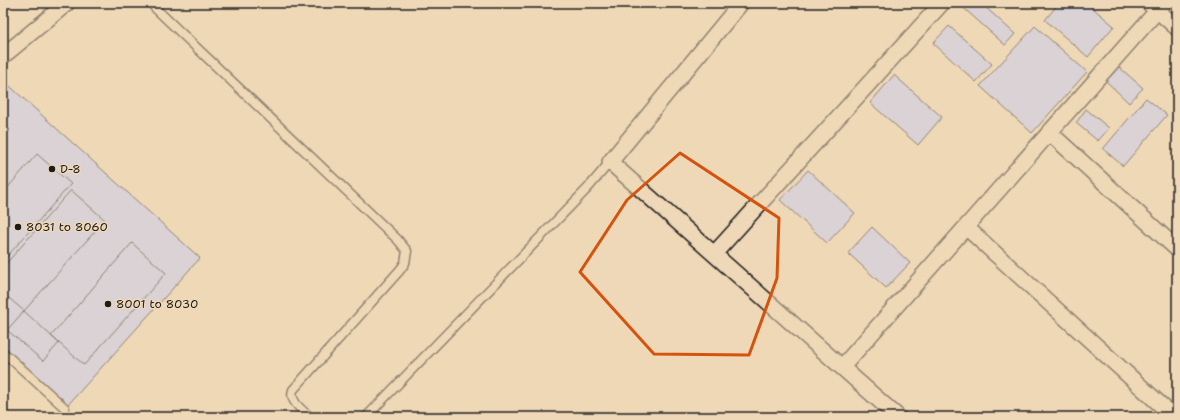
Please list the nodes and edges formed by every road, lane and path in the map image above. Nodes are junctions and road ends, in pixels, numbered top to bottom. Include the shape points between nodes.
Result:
1 (66, 3) edge
2 (741, 3) edge
3 (942, 3) edge
4 (1157, 5) edge
5 (154, 7) dead end
6 (1177, 28) edge
7 (3, 56) edge
8 (1050, 132) junction
9 (610, 162) junction
10 (966, 228) junction
11 (1177, 249) edge
12 (714, 254) junction
13 (3, 352) edge
14 (842, 367) junction
15 (65, 408) dead end
16 (310, 417) edge
17 (366, 417) edge
18 (898, 417) edge
19 (1174, 417) edge

1 - 7 street
2 - 9 street
3 - 12 street
4 - 6 street
4 - 8 street
5 - 16 lane via 398,240 407,252 405,263 400,270 293,390 296,404
8 - 10 street
8 - 11 street
9 - 12 street
9 - 17 lane via 588,188
10 - 14 street
10 - 19 street
12 - 14 street
13 - 15 lane
14 - 18 street

